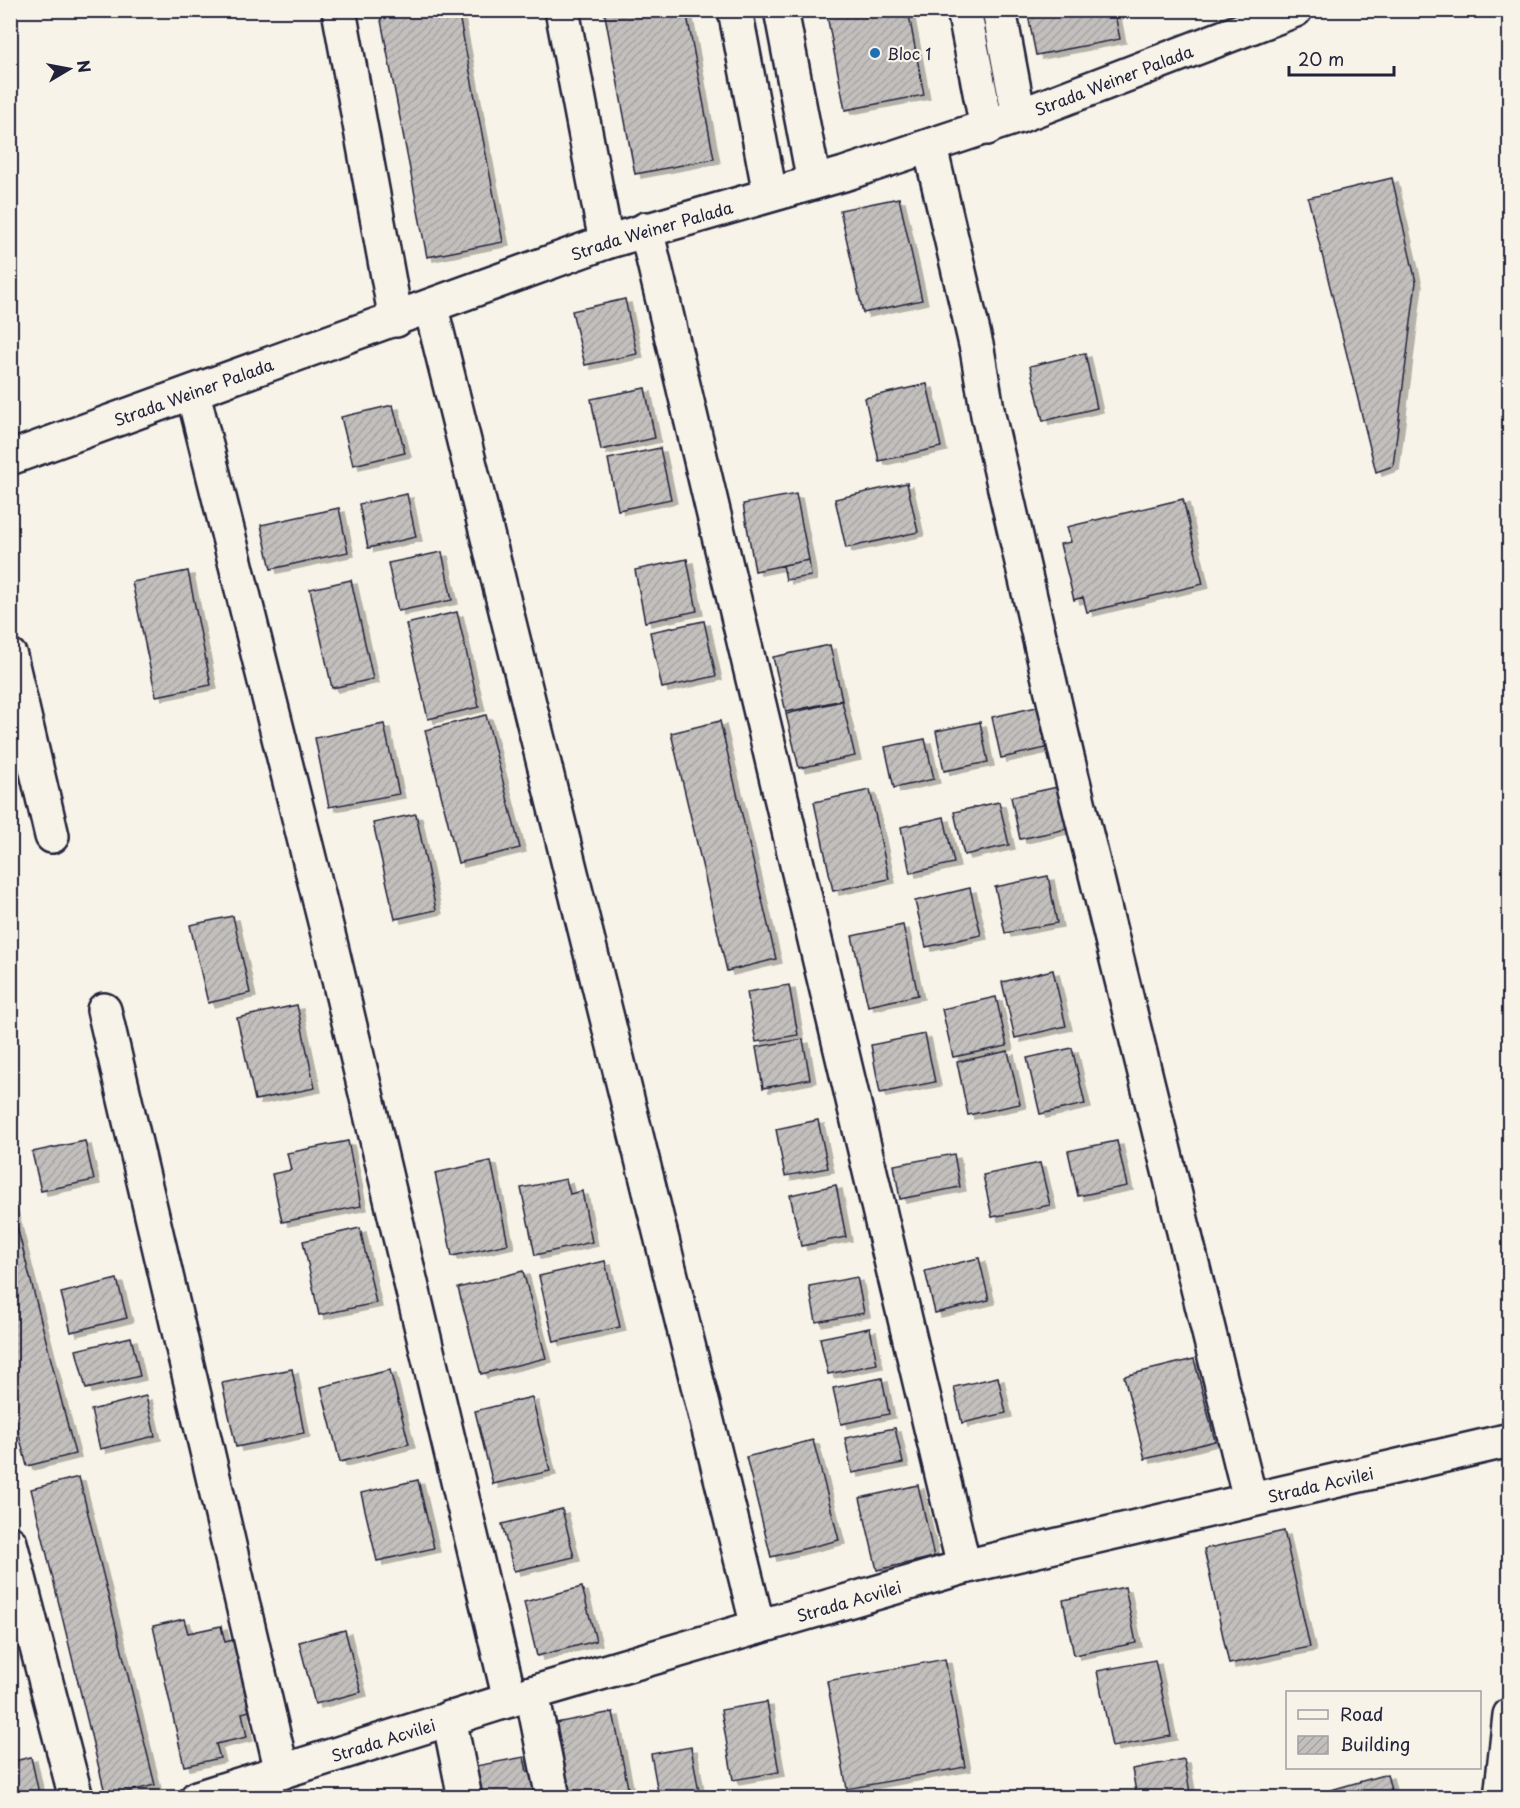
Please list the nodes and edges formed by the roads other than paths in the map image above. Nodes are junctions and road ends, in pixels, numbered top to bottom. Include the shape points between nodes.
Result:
1 (339, 10) edge
2 (562, 10) edge
3 (735, 10) edge
4 (782, 10) edge
5 (964, 10) edge
6 (999, 10) edge
7 (1295, 10) edge
8 (1019, 116) junction
9 (987, 128) junction
10 (930, 147) junction
11 (814, 182) junction
12 (770, 194) junction
13 (646, 229) junction
14 (606, 242) junction
15 (431, 308) junction
16 (396, 320) junction
17 (193, 393) junction
18 (10, 458) edge
19 (10, 656) edge
20 (52, 836) dead end
21 (104, 1010) dead end
22 (1509, 1440) edge
23 (1250, 1499) junction
24 (10, 1543) edge
25 (964, 1567) junction
26 (758, 1627) junction
27 (521, 1696) junction
28 (1509, 1715) edge
29 (449, 1718) junction
30 (282, 1772) junction
31 (76, 1797) edge
32 (197, 1797) edge
33 (465, 1797) edge
34 (554, 1797) edge
35 (1501, 1797) edge

1 - 16 street
2 - 14 street
3 - 12 street
4 - 11 street
5 - 9 street
6 - 8 street
7 - 8 street, Strada Weiner Palada
8 - 9 street, Strada Weiner Palada
9 - 10 street, Strada Weiner Palada
10 - 11 street, Strada Weiner Palada
10 - 23 street via 1062,735
11 - 12 street, Strada Weiner Palada
12 - 13 street, Strada Weiner Palada
13 - 14 street, Strada Weiner Palada
13 - 25 street
14 - 15 street, Strada Weiner Palada
15 - 16 street, Strada Weiner Palada
15 - 26 street
16 - 17 street, Strada Weiner Palada
17 - 18 street, Strada Weiner Palada
17 - 27 street
19 - 20 street
21 - 30 street
22 - 23 street, Strada Acvilei
23 - 25 street, Strada Acvilei
24 - 31 street
25 - 26 street, Strada Acvilei
26 - 27 street, Strada Acvilei
27 - 29 street, Strada Acvilei
27 - 34 street
28 - 35 street
29 - 30 street, Strada Acvilei
29 - 33 street
30 - 32 street, Strada Acvilei

